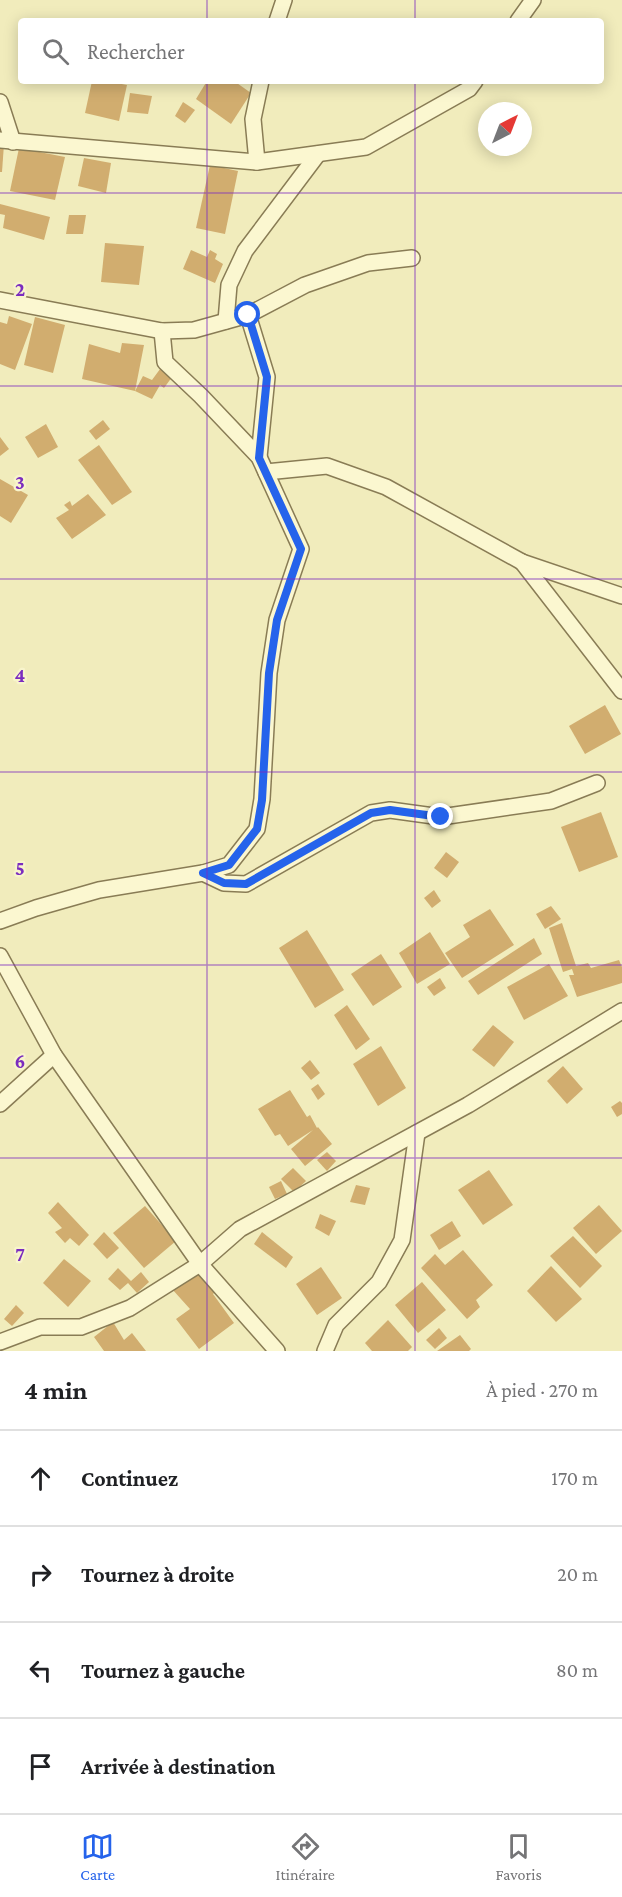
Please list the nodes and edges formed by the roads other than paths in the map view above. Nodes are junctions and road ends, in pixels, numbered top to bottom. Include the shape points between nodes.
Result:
1 (284, 0) edge
2 (533, 0) edge
3 (278, 18) edge
4 (520, 18) edge
5 (260, 84) edge
6 (473, 84) edge
7 (0, 102) edge
8 (7, 141) edge
9 (318, 154) junction
10 (257, 162) junction
11 (412, 258) dead end
12 (0, 300) edge
13 (248, 315) junction
14 (226, 321) junction
15 (162, 331) junction
16 (262, 465) junction
17 (522, 562) junction
18 (622, 596) edge
19 (622, 691) edge
20 (597, 783) dead end
21 (203, 873) junction
22 (0, 921) edge
23 (0, 956) edge
24 (622, 1011) edge
25 (54, 1055) junction
26 (0, 1104) edge
27 (417, 1133) junction
28 (200, 1264) junction
29 (0, 1342) edge
30 (277, 1351) edge
31 (325, 1351) edge

1 - 3 street
2 - 4 street
5 - 10 street via 253,119
6 - 9 street via 366,147
7 - 8 street
8 - 10 street
9 - 10 street
9 - 14 street via 245,251 229,285
11 - 13 street via 368,263 305,285
12 - 15 street
13 - 14 street
13 - 16 street via 267,377
14 - 15 street via 194,330
15 - 16 street via 165,362
16 - 17 street via 327,466 386,487
16 - 21 street via 301,549 277,620 257,829 229,865
17 - 18 street
17 - 19 street
20 - 21 street via 551,801 441,817 390,810 371,813 246,884 224,883
21 - 22 street via 99,890
23 - 25 street
24 - 27 street
25 - 26 street
25 - 28 street
27 - 28 street via 240,1229
27 - 31 street via 402,1240 379,1282 336,1325
28 - 29 street via 130,1308 81,1327 40,1327
28 - 30 street

